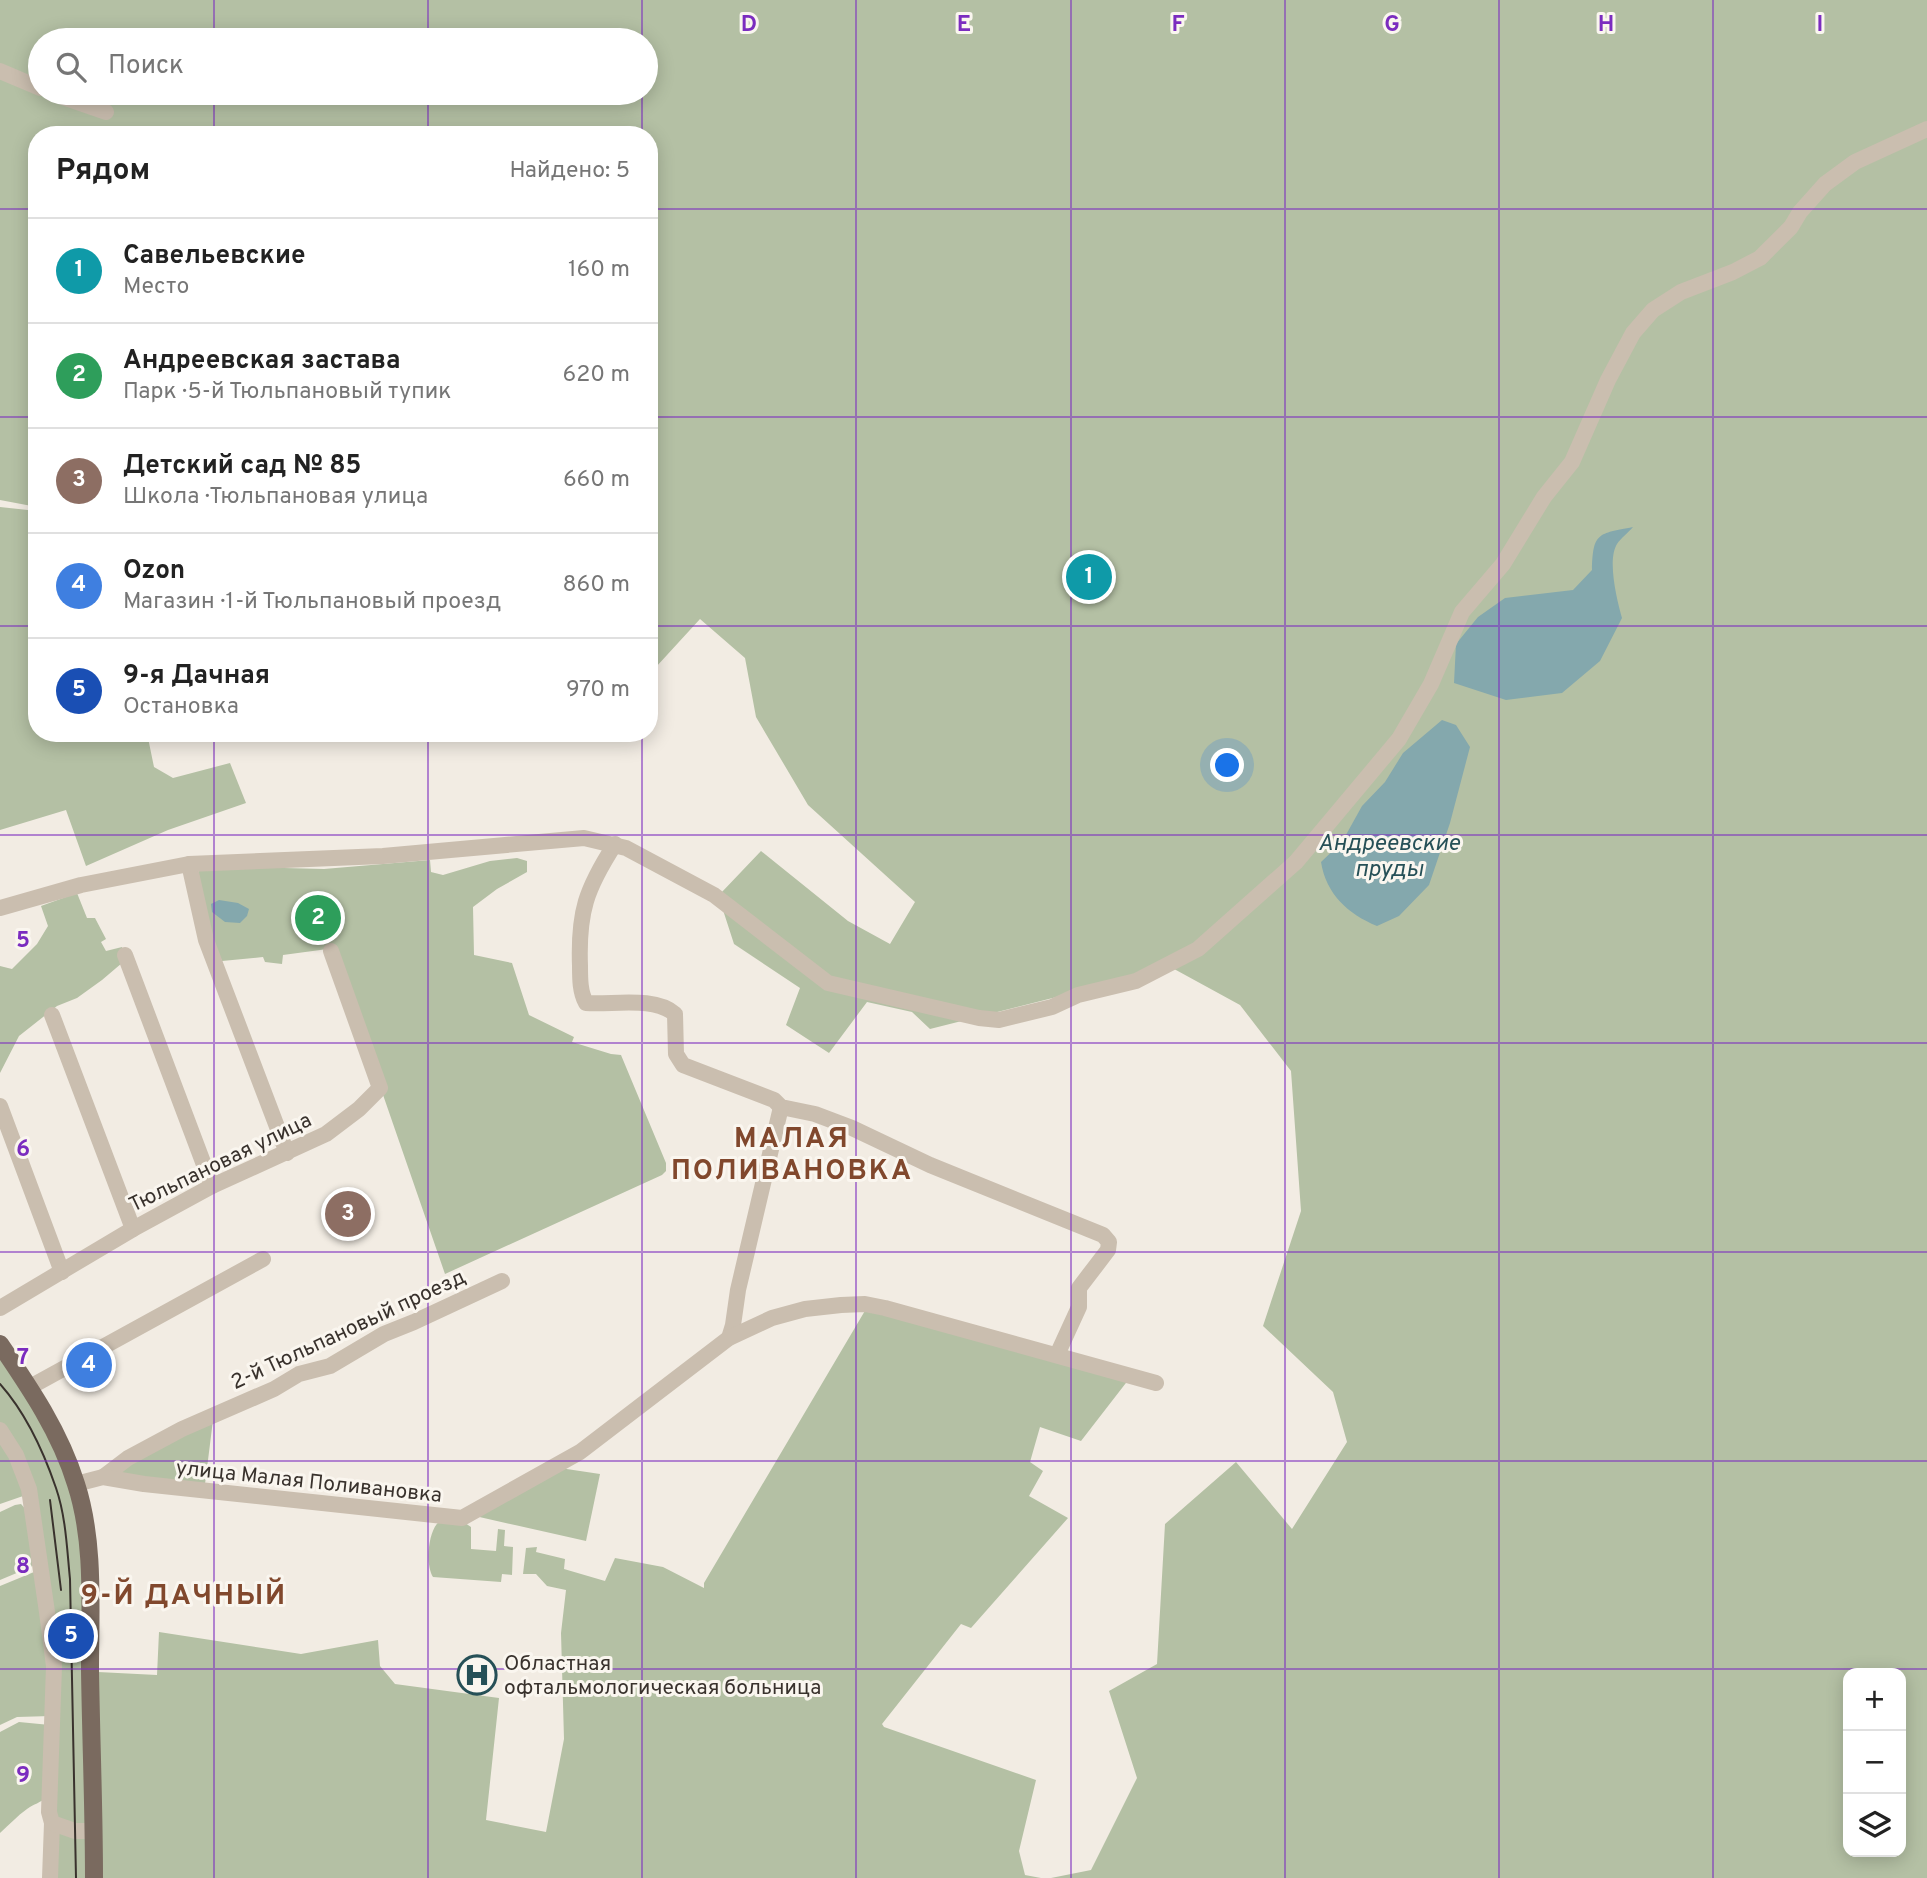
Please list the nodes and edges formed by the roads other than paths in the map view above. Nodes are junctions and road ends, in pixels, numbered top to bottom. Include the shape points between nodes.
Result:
1 (0, 71) edge
2 (28, 83) edge
3 (86, 105) edge
4 (106, 112) dead end
5 (1927, 129) edge
6 (615, 844) junction
7 (189, 864) junction
8 (0, 908) edge
9 (331, 951) dead end
10 (125, 955) dead end
11 (52, 1015) dead end
12 (0, 1106) edge
13 (781, 1107) junction
14 (287, 1153) junction
15 (212, 1186) junction
16 (133, 1229) junction
17 (263, 1259) dead end
18 (62, 1272) junction
19 (502, 1280) dead end
20 (0, 1308) edge
21 (729, 1338) junction
22 (0, 1344) edge
23 (1057, 1355) junction
24 (1156, 1382) dead end
25 (30, 1387) junction
26 (0, 1430) edge
27 (103, 1477) junction
28 (76, 1484) junction
29 (52, 1823) junction
30 (94, 1831) junction
31 (50, 1878) edge
32 (94, 1878) edge

1 - 2 street
3 - 4 street
5 - 6 street via 1855,162 1825,184 1760,258 1681,292 1653,310 1633,333 1572,462 1544,497 1503,564 1462,612 1431,684 1399,738 1296,862 1198,949 1136,981 999,1020 979,1018 828,983 714,895
6 - 7 street via 584,838 383,856
6 - 13 street via 584,904 579,930 580,987 586,1003 649,1003 670,1009 675,1014 676,1054 682,1065 774,1100
7 - 8 street via 81,884
7 - 14 street via 205,940
9 - 14 street, Тюльпановая улица via 380,1088 326,1134
10 - 15 street
11 - 16 street
12 - 18 street
13 - 21 street
13 - 23 street via 852,1128 1103,1235 1108,1250 1079,1288 1079,1307
14 - 15 street, Тюльпановая улица
15 - 16 street, Тюльпановая улица
16 - 18 street, Тюльпановая улица
17 - 25 street
18 - 20 street, Тюльпановая улица
19 - 27 street, 2-й Тюльпановый проезд via 384,1334 330,1366 299,1374 182,1429
21 - 23 street, улица Малая Поливановка via 805,1308 865,1304
21 - 27 street, улица Малая Поливановка via 580,1452 462,1518
22 - 25 main road
23 - 24 street, улица Малая Поливановка
25 - 28 main road via 57,1433
26 - 29 street via 29,1489 47,1612 54,1666
27 - 28 street, улица Малая Поливановка
28 - 30 main road via 89,1582
29 - 30 street via 75,1831
29 - 31 street
30 - 32 main road

